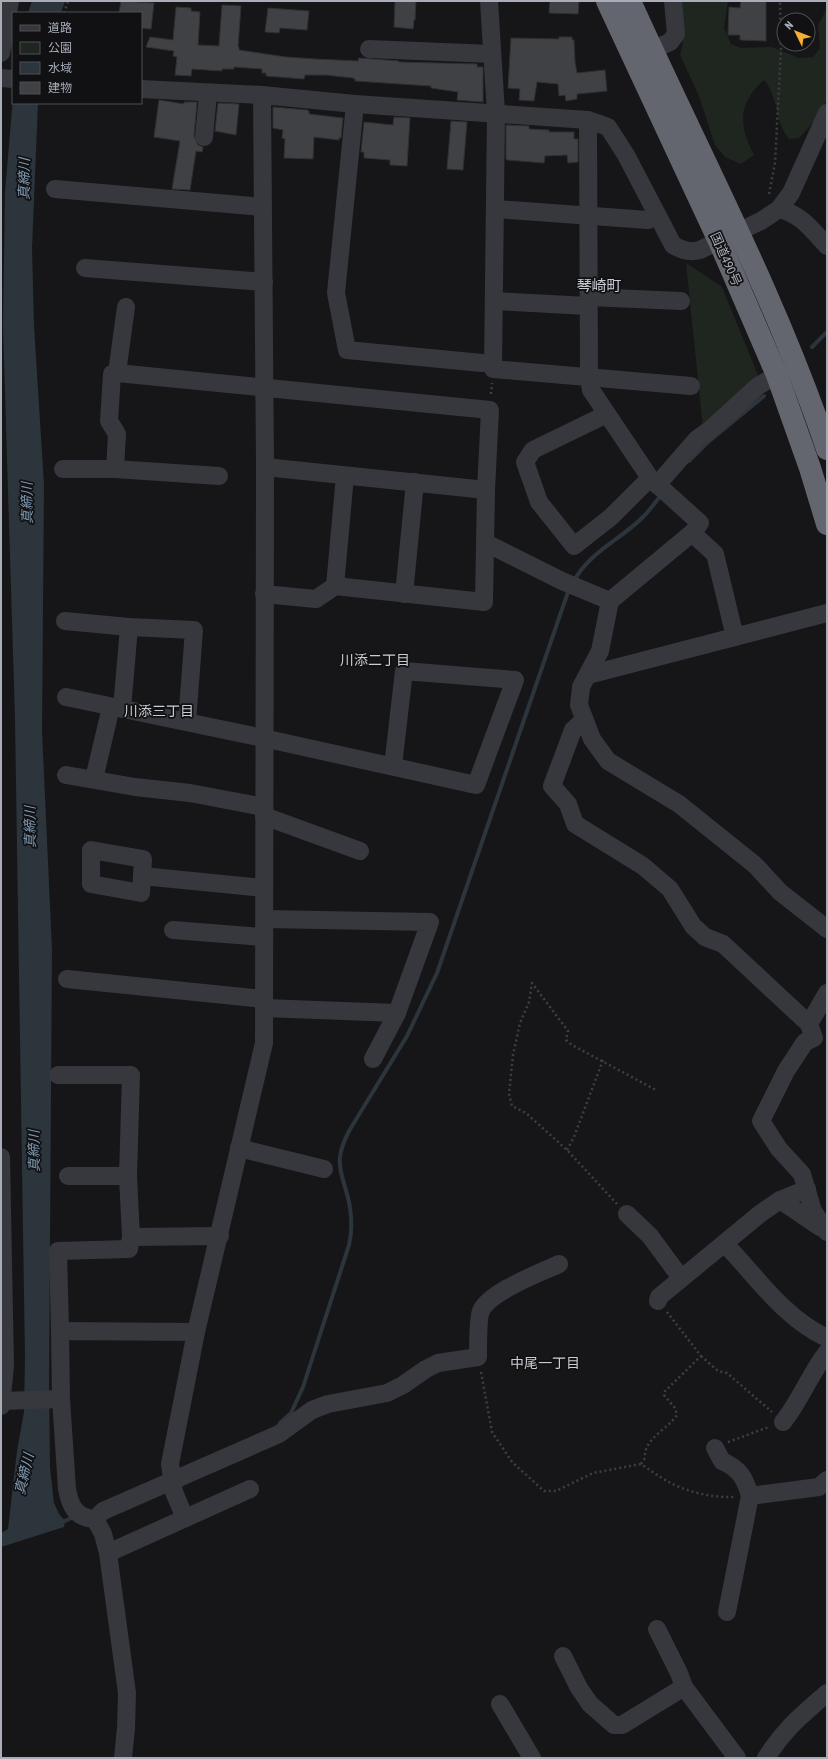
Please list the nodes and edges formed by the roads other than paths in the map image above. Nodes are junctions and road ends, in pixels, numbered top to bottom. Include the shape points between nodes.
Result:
1 (10, 1) edge
2 (489, 1) edge
3 (607, 1) edge
4 (630, 1) edge
5 (673, 1) edge
6 (370, 49) dead end
7 (652, 50) junction
8 (1, 53) edge
9 (492, 54) junction
10 (142, 89) edge
11 (208, 94) junction
12 (262, 96) junction
13 (355, 104) junction
14 (496, 113) junction
15 (827, 113) edge
16 (588, 120) junction
17 (827, 136) edge
18 (204, 137) dead end
19 (56, 189) dead end
20 (263, 207) junction
21 (496, 209) junction
22 (779, 209) junction
23 (588, 214) junction
24 (648, 220) dead end
25 (739, 232) junction
26 (718, 241) junction
27 (827, 246) edge
28 (85, 268) dead end
29 (264, 282) junction
30 (681, 301) dead end
31 (494, 302) junction
32 (588, 302) junction
33 (126, 307) dead end
34 (487, 366) junction
35 (117, 373) junction
36 (776, 375) junction
37 (589, 378) junction
38 (691, 386) dead end
39 (265, 388) junction
40 (607, 414) junction
41 (827, 449) edge
42 (265, 467) junction
43 (63, 469) dead end
44 (116, 469) junction
45 (219, 476) dead end
46 (345, 476) junction
47 (415, 482) junction
48 (653, 482) junction
49 (486, 490) junction
50 (827, 524) edge
51 (692, 533) junction
52 (486, 543) junction
53 (335, 586) junction
54 (264, 594) junction
55 (404, 594) junction
56 (610, 601) junction
57 (827, 613) edge
58 (65, 621) dead end
59 (128, 627) junction
60 (735, 637) junction
61 (588, 675) junction
62 (66, 697) dead end
63 (116, 708) junction
64 (584, 720) junction
65 (187, 722) junction
66 (263, 738) junction
67 (393, 766) junction
68 (66, 775) dead end
69 (94, 779) junction
70 (264, 812) junction
71 (360, 850) dead end
72 (142, 876) dead end
73 (264, 888) junction
74 (265, 919) junction
75 (827, 929) edge
76 (172, 930) dead end
77 (263, 937) junction
78 (67, 979) dead end
79 (827, 993) edge
80 (264, 1003) junction
81 (396, 1013) junction
82 (817, 1035) edge
83 (373, 1059) dead end
84 (58, 1075) dead end
85 (239, 1148) junction
86 (1, 1157) edge
87 (324, 1169) dead end
88 (68, 1176) dead end
89 (128, 1176) junction
90 (807, 1189) junction
91 (780, 1200) junction
92 (627, 1214) road end
93 (826, 1231) edge
94 (220, 1236) junction
95 (130, 1237) junction
96 (724, 1244) junction
97 (559, 1264) dead end
98 (681, 1278) junction
99 (658, 1301) road end
100 (60, 1331) junction
101 (196, 1332) junction
102 (827, 1338) edge
103 (827, 1352) edge
104 (59, 1400) junction
105 (7, 1402) edge
106 (782, 1422) road end
107 (715, 1448) road end
108 (827, 1480) edge
109 (172, 1481) junction
110 (250, 1489) dead end
111 (750, 1496) junction
112 (85, 1516) junction
113 (185, 1518) junction
114 (108, 1553) junction
115 (727, 1612) dead end
116 (657, 1629) dead end
117 (563, 1656) dead end
118 (684, 1687) junction
119 (827, 1692) edge
120 (500, 1704) dead end
121 (123, 1758) edge
122 (532, 1758) edge
123 (737, 1758) edge
124 (766, 1758) edge

1 - 8 street
2 - 9 street
3 - 26 highway, 国道490号
4 - 7 highway, 国道490号
5 - 7 street via 676,34 670,42
6 - 9 street
7 - 25 highway, 国道490号
9 - 14 street
10 - 11 street
11 - 12 street
11 - 18 street
12 - 13 street
12 - 20 street
13 - 14 street
13 - 34 street via 336,293 347,350
14 - 16 street
14 - 21 street
15 - 22 street via 791,193
16 - 23 street
16 - 26 street via 608,127 626,155 674,245 681,251 696,251
17 - 22 street via 796,200
19 - 20 street
20 - 29 street
21 - 23 street
21 - 31 street
22 - 25 street
22 - 27 street via 797,216
23 - 24 street
23 - 32 street
25 - 26 street
25 - 41 highway, 国道490号 via 794,360
26 - 36 highway, 国道490号
28 - 29 street
29 - 39 street
30 - 32 street
31 - 32 street
31 - 34 street
32 - 37 street
33 - 35 street
34 - 37 street
35 - 39 street
35 - 44 street via 112,374 109,421 117,434
36 - 48 street via 758,386 697,439
36 - 50 highway, 国道490号 via 810,468
37 - 38 street
37 - 40 street via 591,390
39 - 42 street
39 - 49 street via 490,410
40 - 48 street
40 - 48 street via 533,450 525,462 539,502 574,546
42 - 46 street
42 - 54 street
43 - 44 street
44 - 45 street
46 - 47 street
46 - 53 street
47 - 49 street
47 - 55 street
48 - 51 street via 700,523
49 - 52 street
51 - 56 street
51 - 60 street via 715,554
52 - 55 street via 484,602
52 - 56 street via 562,581
53 - 54 street via 316,599
53 - 55 street
54 - 66 street
56 - 61 street via 600,651
57 - 60 street
58 - 59 street
59 - 63 street
59 - 65 street via 194,630
60 - 61 street
61 - 64 street via 581,687 579,705
62 - 63 street
63 - 65 street
63 - 69 street
64 - 75 street via 592,738 608,761 679,804 755,865 780,892
64 - 82 street via 573,730 552,786 568,804 575,824 643,866 670,889 693,926 705,937 723,944
65 - 66 street
66 - 67 street
66 - 70 street
67 - 67 street via 476,785 515,680 404,671
68 - 69 street
69 - 70 street via 190,793
70 - 71 street
70 - 73 street
72 - 73 street
73 - 74 street
74 - 77 street
74 - 81 street via 430,922
76 - 77 street
77 - 80 street
78 - 80 street
79 - 82 street
80 - 81 street
80 - 85 street via 264,1043
81 - 83 street
82 - 90 street via 805,1042 786,1071 761,1121 779,1149 802,1174
84 - 89 street via 131,1075
85 - 87 street
85 - 94 street
86 - 105 street
88 - 89 street
89 - 95 street
90 - 91 street
90 - 93 street via 813,1211
91 - 93 street
91 - 96 street
92 - 98 street via 650,1236
94 - 95 street
94 - 101 street
95 - 100 street via 129,1249 58,1251
96 - 98 street
96 - 102 street via 789,1313 812,1331
97 - 109 street via 505,1289 486,1302 480,1312 478,1357 438,1363 387,1393 328,1404 312,1410 279,1434
98 - 99 street via 659,1297
100 - 101 street
100 - 104 street
101 - 109 street via 170,1464
103 - 106 street via 793,1410
104 - 105 street
104 - 112 street via 69,1502
107 - 111 street via 722,1462 731,1465 744,1478
108 - 111 street via 819,1487
109 - 112 street via 103,1511
109 - 113 street
110 - 113 street
111 - 115 street
112 - 114 street via 103,1534
113 - 114 street
114 - 121 street via 127,1693
116 - 118 street
117 - 118 street via 590,1704 614,1725 622,1725
118 - 123 street
119 - 124 street via 778,1739
120 - 122 street

